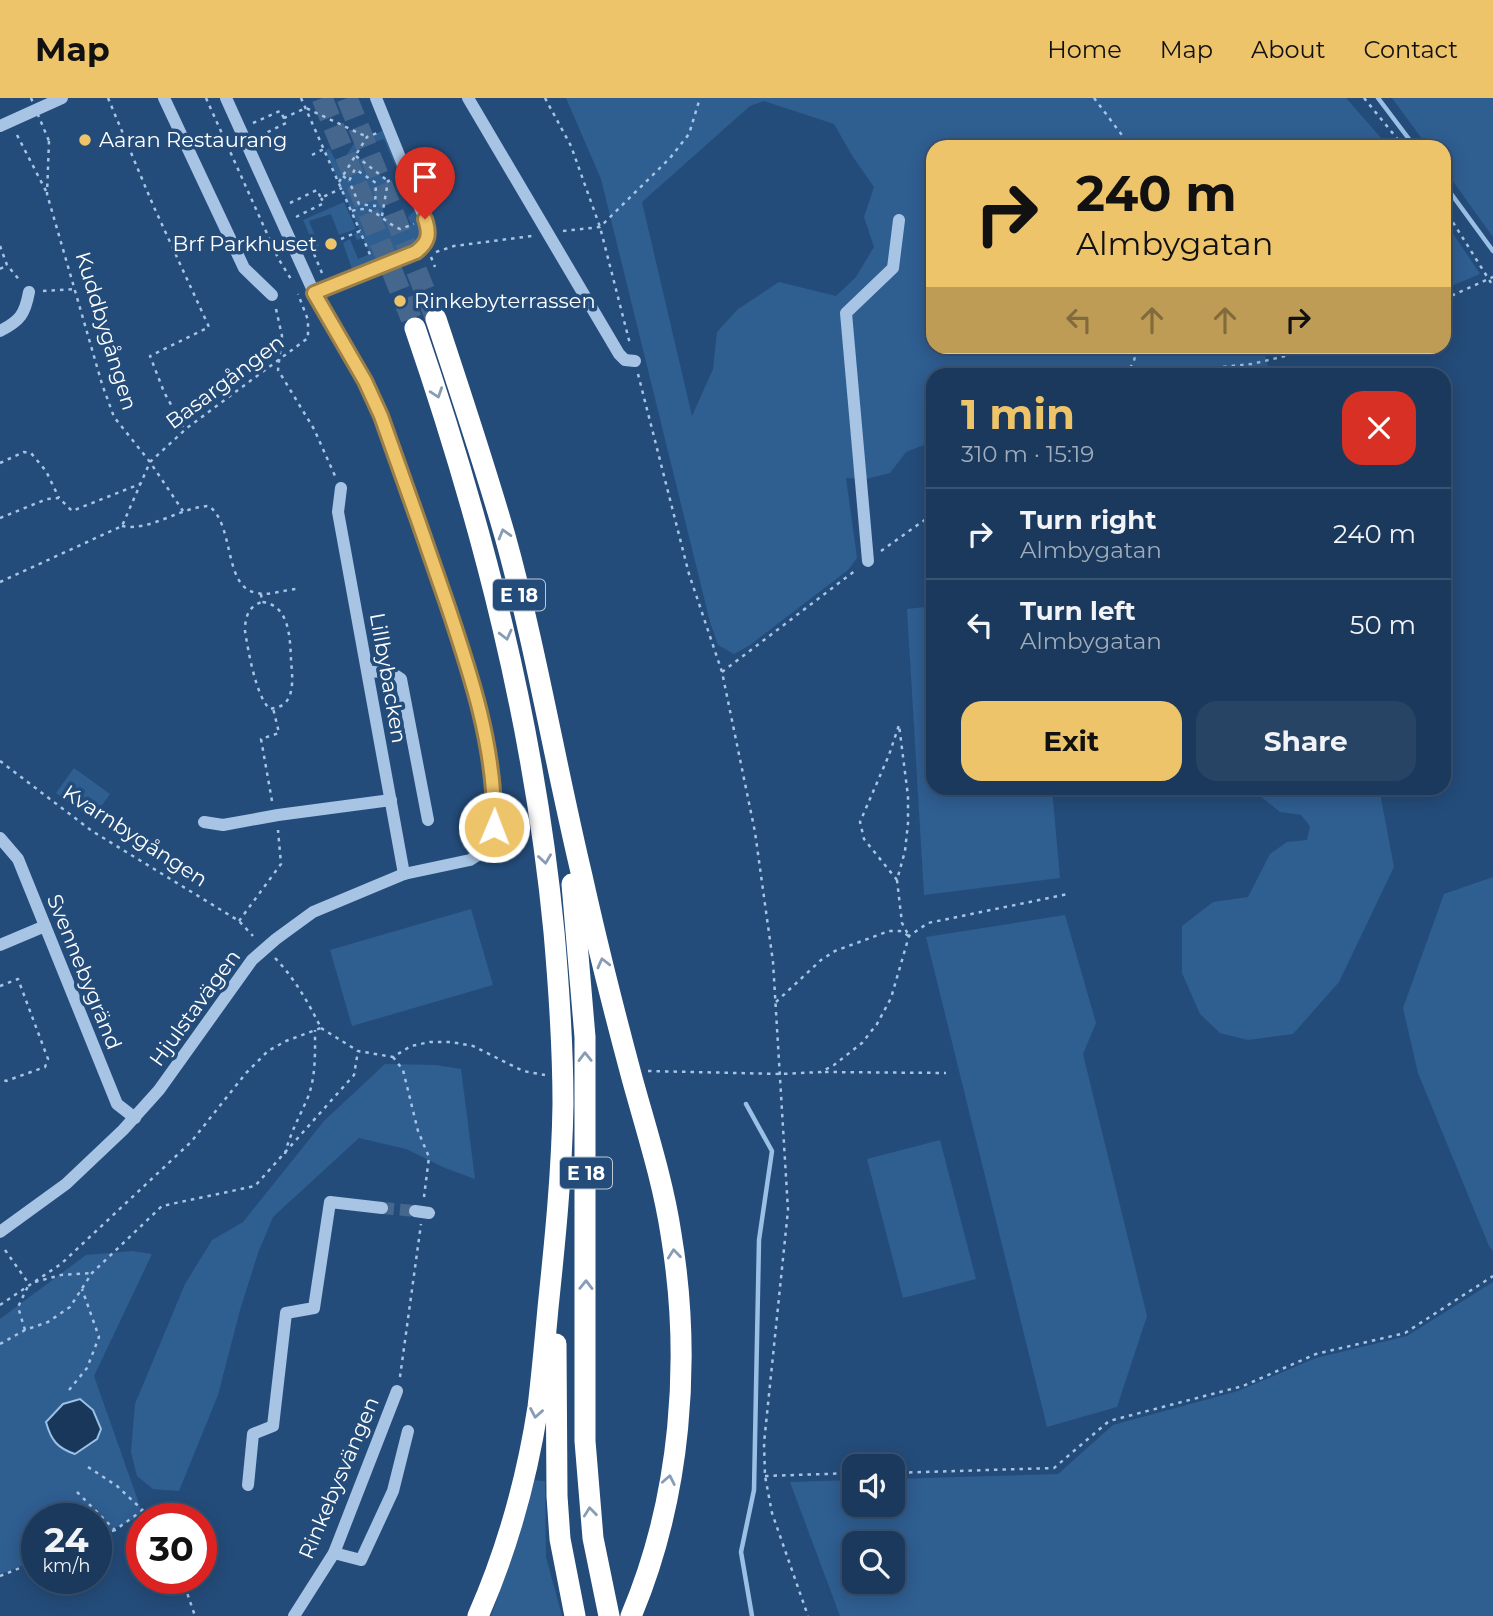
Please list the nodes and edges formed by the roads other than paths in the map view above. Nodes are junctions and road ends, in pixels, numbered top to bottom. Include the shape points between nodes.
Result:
1 (62, 98) edge
2 (164, 98) edge
3 (226, 98) edge
4 (376, 98) edge
5 (468, 98) edge
6 (0, 126) edge
7 (899, 220) dead end
8 (29, 292) dead end
9 (314, 293) junction
10 (272, 295) road end
11 (436, 319) tunnel mouth
12 (415, 328) tunnel mouth
13 (0, 331) edge
14 (635, 361) road end
15 (341, 488) road end
16 (867, 561) road end
17 (368, 672) junction
18 (556, 767) junction
19 (390, 800) junction
20 (428, 820) dead end
21 (204, 822) dead end
22 (0, 838) edge
23 (404, 874) junction
24 (45, 926) junction
25 (0, 945) edge
26 (135, 1118) junction
27 (382, 1208) tunnel mouth
28 (0, 1232) edge
29 (555, 1247) junction
30 (397, 1391) road end
31 (408, 1432) dead end
32 (248, 1485) dead end
33 (334, 1553) junction
34 (294, 1616) edge
35 (478, 1616) edge
36 (575, 1616) edge
37 (609, 1616) edge
38 (631, 1616) edge

1 - 6 street
2 - 10 street via 244,268
3 - 9 street, Hjulstavägen
4 - 9 street via 429,234 416,252
5 - 14 street via 619,354
7 - 16 street via 893,268 846,313
8 - 13 street via 26,310
9 - 23 street, Hjulstavägen via 381,416 465,655 492,770 494,827 481,853 470,860
18 -> 11 highway, E 18 via 505,538
12 -> 29 highway, E 18 via 483,545 511,655 535,786 549,886 561,1036 563,1104
15 - 17 street, Lillbybacken via 338,512
17 - 19 street, Lillbybacken
17 - 20 street via 389,671 401,679
37 -> 18 highway, E 18 via 590,1511 585,1441 585,1037
38 -> 18 highway via 645,1582 671,1474 681,1320 663,1196
19 - 21 street via 223,825
19 - 23 street, Lillbybacken
22 - 24 street, Svennebygränd via 18,859
23 - 26 street, Hjulstavägen via 313,912 252,960
24 - 25 street
24 - 26 street, Svennebygränd via 117,1104
26 - 28 street, Hjulstavägen via 66,1184
27 - 32 street via 330,1202 314,1308 286,1312 273,1426 253,1434
29 -> 35 highway via 537,1407 523,1482
29 - 36 highway, E 18 via 556,1496
30 - 33 street, Rinkebysvängen
31 - 33 street via 393,1491 361,1560
33 - 34 street, Rinkebysvängen

